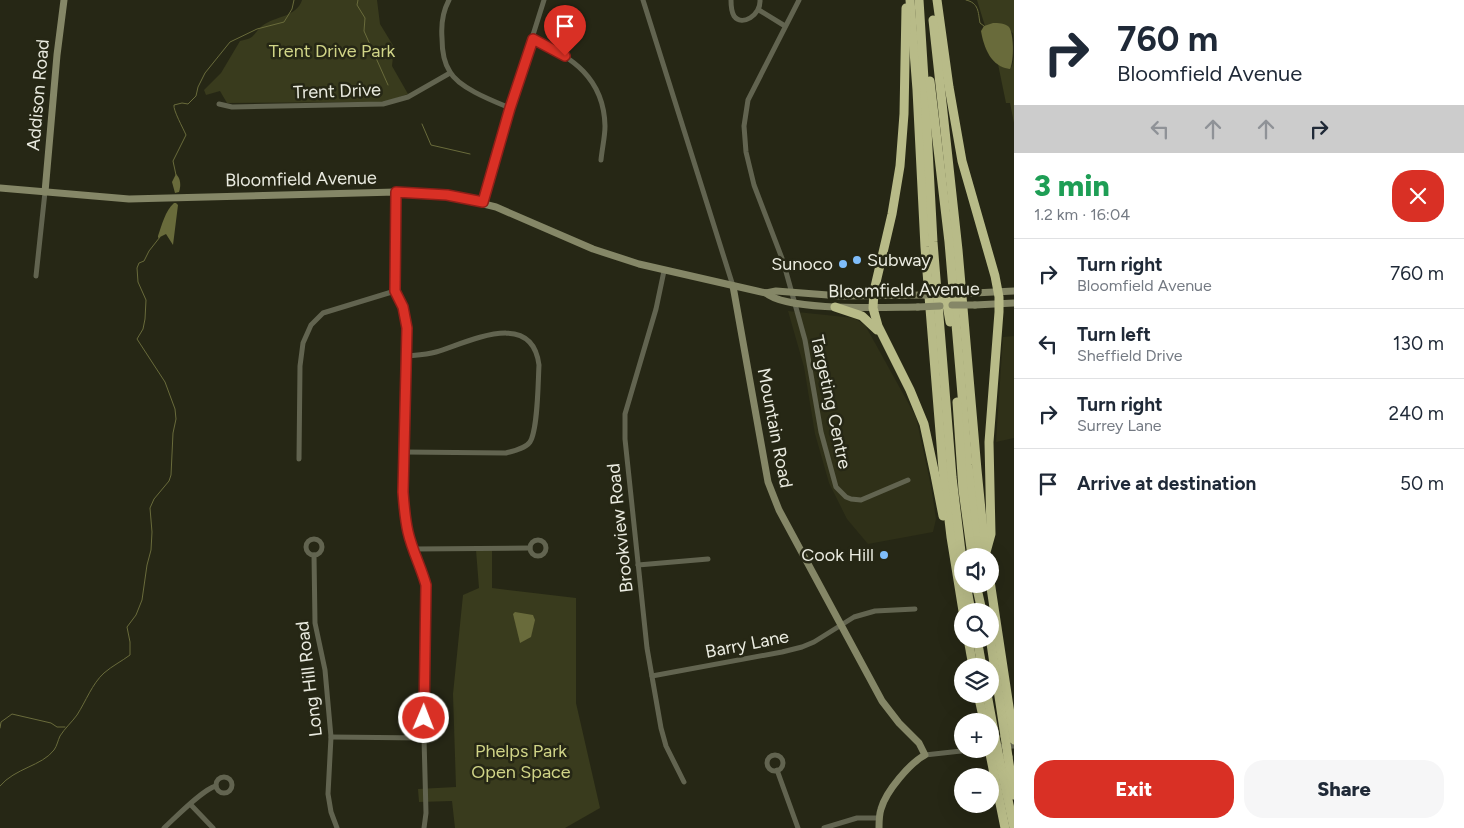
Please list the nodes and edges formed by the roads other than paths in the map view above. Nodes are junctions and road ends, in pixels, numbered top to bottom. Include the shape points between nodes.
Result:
1 (64, 0) edge
2 (449, 0) edge
3 (544, 0) edge
4 (643, 0) edge
5 (731, 0) edge
6 (760, 0) edge
7 (799, 0) edge
8 (909, 0) edge
9 (918, 0) edge
10 (923, 0) edge
11 (932, 0) edge
12 (937, 0) edge
13 (759, 10) junction
14 (785, 26) junction
15 (533, 39) junction
16 (450, 72) junction
17 (219, 104) dead end
18 (510, 108) junction
19 (601, 160) dead end
20 (0, 188) edge
21 (45, 192) junction
22 (396, 192) junction
23 (483, 202) junction
24 (664, 271) junction
25 (36, 276) dead end
26 (733, 286) junction
27 (395, 291) junction
28 (791, 292) junction
29 (998, 292) junction
30 (1014, 292) edge
31 (766, 293) junction
32 (945, 294) junction
33 (835, 296) junction
34 (874, 296) junction
35 (794, 302) junction
36 (1014, 303) edge
37 (999, 304) junction
38 (946, 306) junction
39 (835, 307) junction
40 (873, 308) junction
41 (882, 334) junction
42 (405, 356) junction
43 (404, 452) junction
44 (299, 459) dead end
45 (908, 480) dead end
46 (952, 545) junction
47 (530, 548) dead end
48 (961, 548) edge
49 (964, 548) edge
50 (971, 548) edge
51 (982, 548) edge
52 (982, 548) edge
53 (985, 548) edge
54 (415, 550) junction
55 (314, 555) dead end
56 (708, 559) dead end
57 (638, 566) junction
58 (992, 593) edge
59 (962, 603) edge
60 (915, 609) dead end
61 (842, 626) junction
62 (991, 648) edge
63 (652, 676) junction
64 (331, 737) junction
65 (1011, 737) edge
66 (424, 738) junction
67 (1014, 746) edge
68 (999, 750) edge
69 (954, 752) edge
70 (999, 752) edge
71 (925, 755) junction
72 (996, 758) edge
73 (996, 758) edge
74 (997, 758) edge
75 (777, 770) dead end
76 (684, 782) dead end
77 (216, 786) dead end
78 (1014, 795) edge
79 (191, 805) junction
80 (879, 818) junction
81 (164, 828) edge
82 (214, 828) edge
83 (338, 828) edge
84 (424, 828) edge
85 (798, 828) edge
86 (824, 828) edge
87 (879, 828) edge
88 (1005, 828) edge
89 (1014, 828) edge

1 - 21 main road, Addison Road
2 - 16 street via 441,29 442,50
3 - 15 street
4 - 26 street, Mountain Road
5 - 13 street via 735,17 740,20 748,19
6 - 13 street
7 - 14 street, Targeting Centre
8 - 34 highway via 900,166
8 - 46 highway via 925,247
9 - 48 highway via 933,242
10 - 51 highway via 950,242 968,465
11 - 52 highway via 958,250
12 - 29 highway via 962,161
13 - 14 street
14 - 28 street, Targeting Centre via 748,100 744,126 754,184 781,255
15 - 18 street
15 - 19 street via 576,62 591,79 601,99 605,125
16 - 17 street, Trent Drive via 408,97 382,104 232,107
16 - 18 street via 480,96
18 - 23 street
20 - 21 main road, Bloomfield Avenue
21 - 22 main road, Bloomfield Avenue via 129,199
21 - 25 street
22 - 23 main road, Bloomfield Avenue via 447,195
22 - 27 street
23 - 24 main road, Bloomfield Avenue via 593,249
24 - 26 main road, Bloomfield Avenue
24 - 57 street, Brookview Road via 625,414
26 - 31 main road, Bloomfield Avenue
26 - 61 main road, Mountain Road via 768,482 779,510
27 - 42 street via 403,307 407,328
27 - 44 street via 323,313 311,325 303,343 300,366
28 - 31 main road, Bloomfield Avenue
28 - 33 main road, Bloomfield Avenue
28 - 35 street, Targeting Centre
29 - 30 main road, Bloomfield Avenue
29 - 32 main road, Bloomfield Avenue, bridge
29 - 37 highway
31 - 35 main road, Bloomfield Avenue via 773,298
32 - 34 main road, Bloomfield Avenue, bridge
32 - 38 highway
33 - 34 main road, Bloomfield Avenue
33 - 39 main road
34 - 40 highway
35 - 39 main road, Bloomfield Avenue
35 - 45 street, Targeting Centre via 807,350 820,432 836,487 851,500 862,500
36 - 37 main road, Bloomfield Avenue
37 - 38 main road, Bloomfield Avenue, bridge
37 - 53 highway via 989,442 990,534
38 - 40 main road, Bloomfield Avenue, bridge
38 - 49 highway via 944,313
38 - 50 highway via 950,314 963,490
39 - 40 main road, Bloomfield Avenue
39 - 41 highway via 862,316
40 - 41 highway
41 - 46 highway via 924,424 944,529
42 - 43 street
42 - 43 street via 438,352 494,333 511,334 524,337 533,345 539,364 534,432 529,443 506,453
43 - 54 street via 404,512
46 - 59 highway
47 - 54 street
54 - 66 street via 426,585
55 - 64 street, Long Hill Road via 315,623 325,670
56 - 57 street
57 - 63 street, Brookview Road
58 - 65 highway
60 - 61 street, Barry Lane via 875,610 854,617
61 - 63 street, Barry Lane via 796,649
61 - 71 main road, Mountain Road via 882,701 919,743
62 - 65 highway
63 - 76 street, Brookview Road via 666,746
64 - 66 street
64 - 83 street, Long Hill Road via 328,794
65 - 68 highway, bridge
66 - 84 street
67 - 70 street
69 - 71 street
71 - 80 main road via 908,768 886,797
72 - 88 highway
73 - 89 highway
74 - 78 highway
75 - 85 street
77 - 79 street
79 - 81 street
79 - 82 street
80 - 86 street via 857,818
80 - 87 main road

